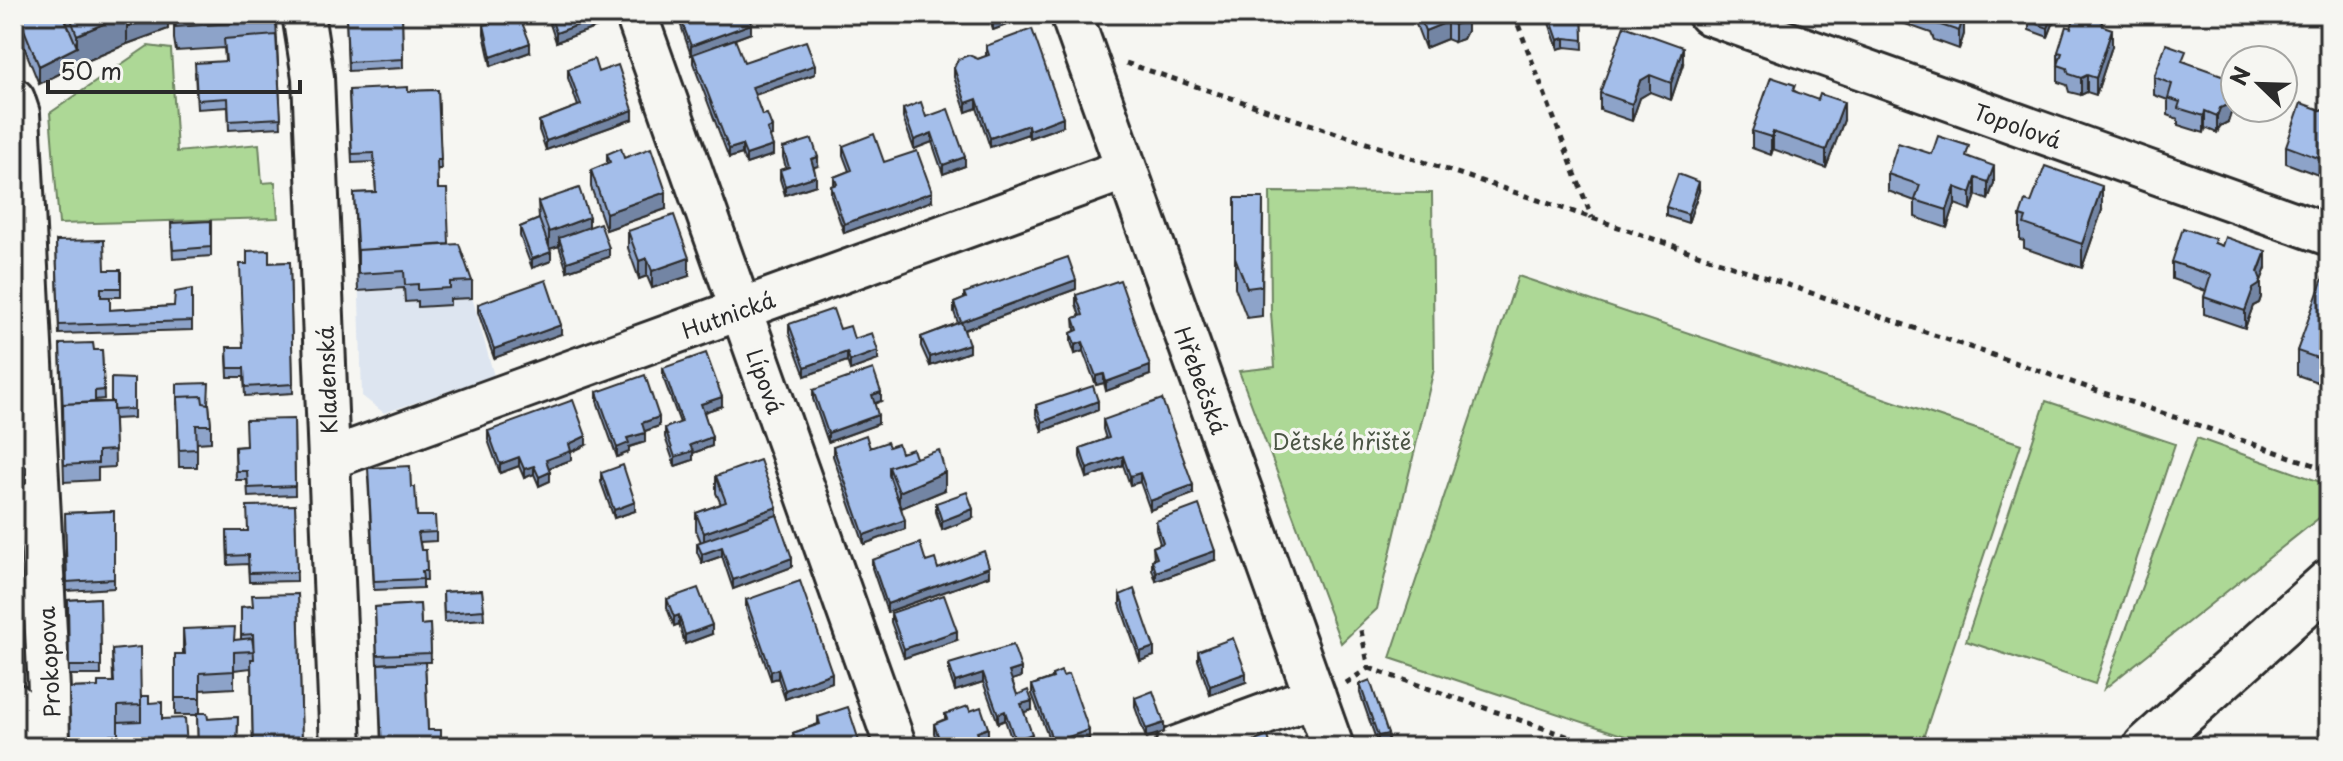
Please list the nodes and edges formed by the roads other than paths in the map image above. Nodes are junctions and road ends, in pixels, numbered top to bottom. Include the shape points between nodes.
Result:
1 (303, 14) edge
2 (636, 14) edge
3 (1708, 14) edge
4 (1077, 31) edge
5 (14, 99) edge
6 (1126, 169) junction
7 (2329, 235) edge
8 (741, 309) junction
9 (329, 459) junction
10 (2329, 582) edge
11 (1315, 696) junction
12 (14, 704) edge
13 (16, 747) edge
14 (52, 747) edge
15 (341, 747) edge
16 (896, 747) edge
17 (1176, 747) edge
18 (1333, 747) edge
19 (2146, 747) edge

1 - 9 street, Kladenská via 313,77
2 - 8 street, Lípová
3 - 7 street, Topolová
4 - 6 street, Hřebečská
5 - 14 street, Prokopova via 19,114
6 - 8 street, Hutnická
6 - 11 street, Hřebečská
8 - 9 street, Hutnická
8 - 16 street, Lípová
9 - 15 street, Kladenská
10 - 19 main road
11 - 17 street
11 - 18 street, Hřebečská
12 - 13 street, Prokopova

